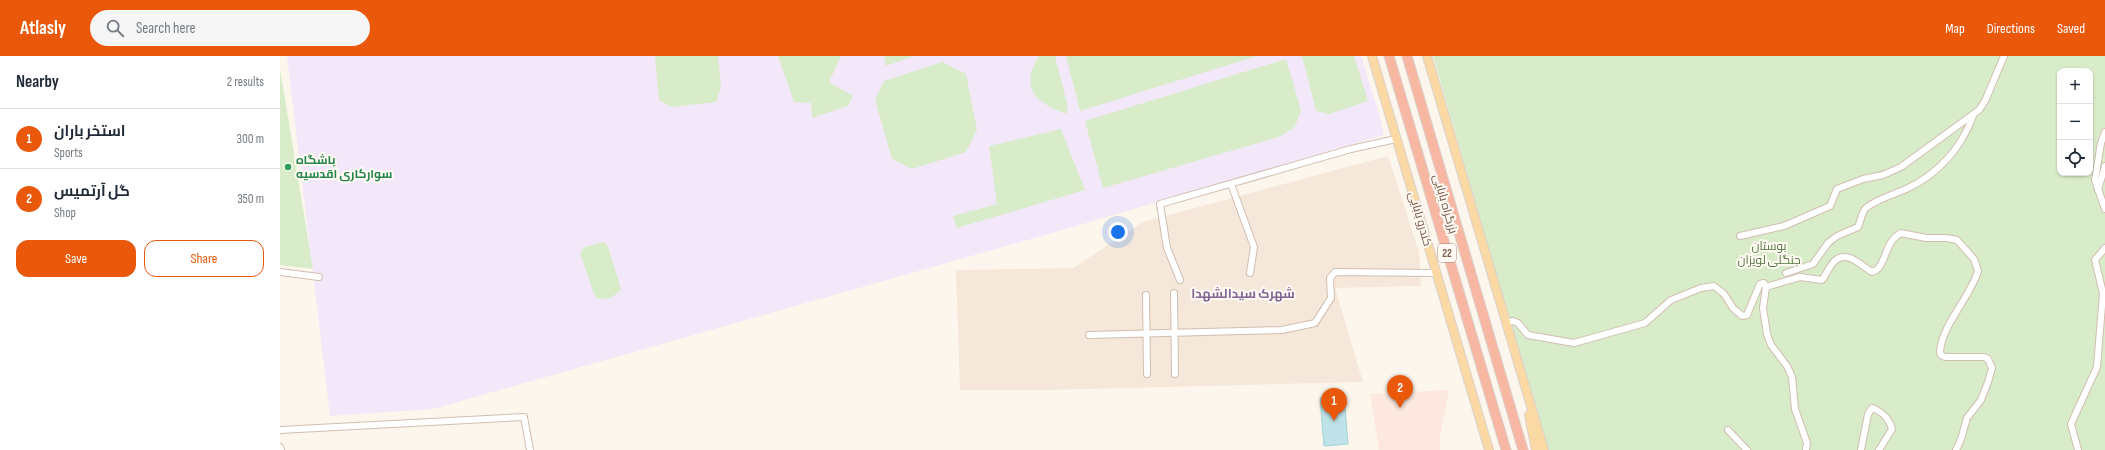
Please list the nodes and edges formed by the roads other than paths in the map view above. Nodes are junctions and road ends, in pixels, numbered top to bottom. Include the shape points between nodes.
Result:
1 (1372, 56) edge
2 (1389, 56) edge
3 (1407, 56) edge
4 (1426, 56) edge
5 (2004, 56) edge
6 (1974, 115) junction
7 (2105, 132) edge
8 (1396, 139) junction
9 (2105, 166) edge
10 (1231, 184) junction
11 (2098, 190) junction
12 (2105, 209) edge
13 (1740, 236) dead end
14 (2105, 248) edge
15 (280, 272) edge
16 (1436, 272) junction
17 (1250, 273) dead end
18 (1786, 273) dead end
19 (319, 277) dead end
20 (1180, 280) dead end
21 (1766, 287) junction
22 (1174, 293) dead end
23 (1146, 295) dead end
24 (1506, 322) junction
25 (1146, 334) junction
26 (1175, 334) junction
27 (1089, 335) dead end
28 (1147, 374) dead end
29 (1175, 374) dead end
30 (1524, 381) junction
31 (280, 430) edge
32 (1728, 430) dead end
33 (280, 447) edge
34 (281, 450) edge
35 (530, 450) edge
36 (1489, 450) edge
37 (1506, 450) edge
38 (1523, 450) edge
39 (1536, 450) edge
40 (1544, 450) edge
41 (1747, 450) edge
42 (1806, 450) edge
43 (1861, 450) edge
44 (1879, 450) edge
45 (1956, 450) edge
46 (2078, 450) edge

1 - 8 main road, کندرو بابایی
2 - 37 highway, بزرگراه بابایی / 22
3 - 38 highway, بزرگراه بابایی / 22
4 - 24 main road
5 - 6 street via 1985,102
6 - 13 street via 1901,167 1837,189 1830,206 1784,226
6 - 18 street via 1968,131 1935,171 1910,187 1871,205 1863,212 1858,227 1837,236 1813,264
7 - 11 street via 2095,180
8 - 10 street via 1351,149
8 - 16 main road, کندرو بابایی
9 - 11 street
10 - 17 street via 1254,247
10 - 20 street via 1160,204 1167,248
11 - 12 street
14 - 46 street via 2095,260 2103,293 2097,367 2071,424
15 - 19 street
16 - 26 street via 1336,272 1330,278 1331,298 1315,323 1282,330
16 - 36 main road, کندرو بابایی
21 - 24 street via 1764,283 1760,284 1747,315 1742,316 1718,288 1710,286 1671,300 1645,323 1574,343 1528,334 1518,323
21 - 42 street via 1764,308 1767,334 1771,345 1792,377 1795,409 1807,443
21 - 45 street via 1800,277 1822,280 1833,263 1842,257 1853,258 1872,272 1876,271 1889,242 1901,233 1926,238 1947,238 1960,243 1974,259 1978,271 1949,326 1940,352 1945,357 1984,357 1988,359 1992,368 1981,400 1967,418
22 - 26 street
23 - 25 street
24 - 30 main road
25 - 26 street
25 - 27 street
25 - 28 street
26 - 29 street
30 - 39 main road
30 - 40 main road
31 - 35 street via 524,417
32 - 41 street
33 - 34 street
43 - 44 street via 1868,414 1872,408 1885,414 1892,429

